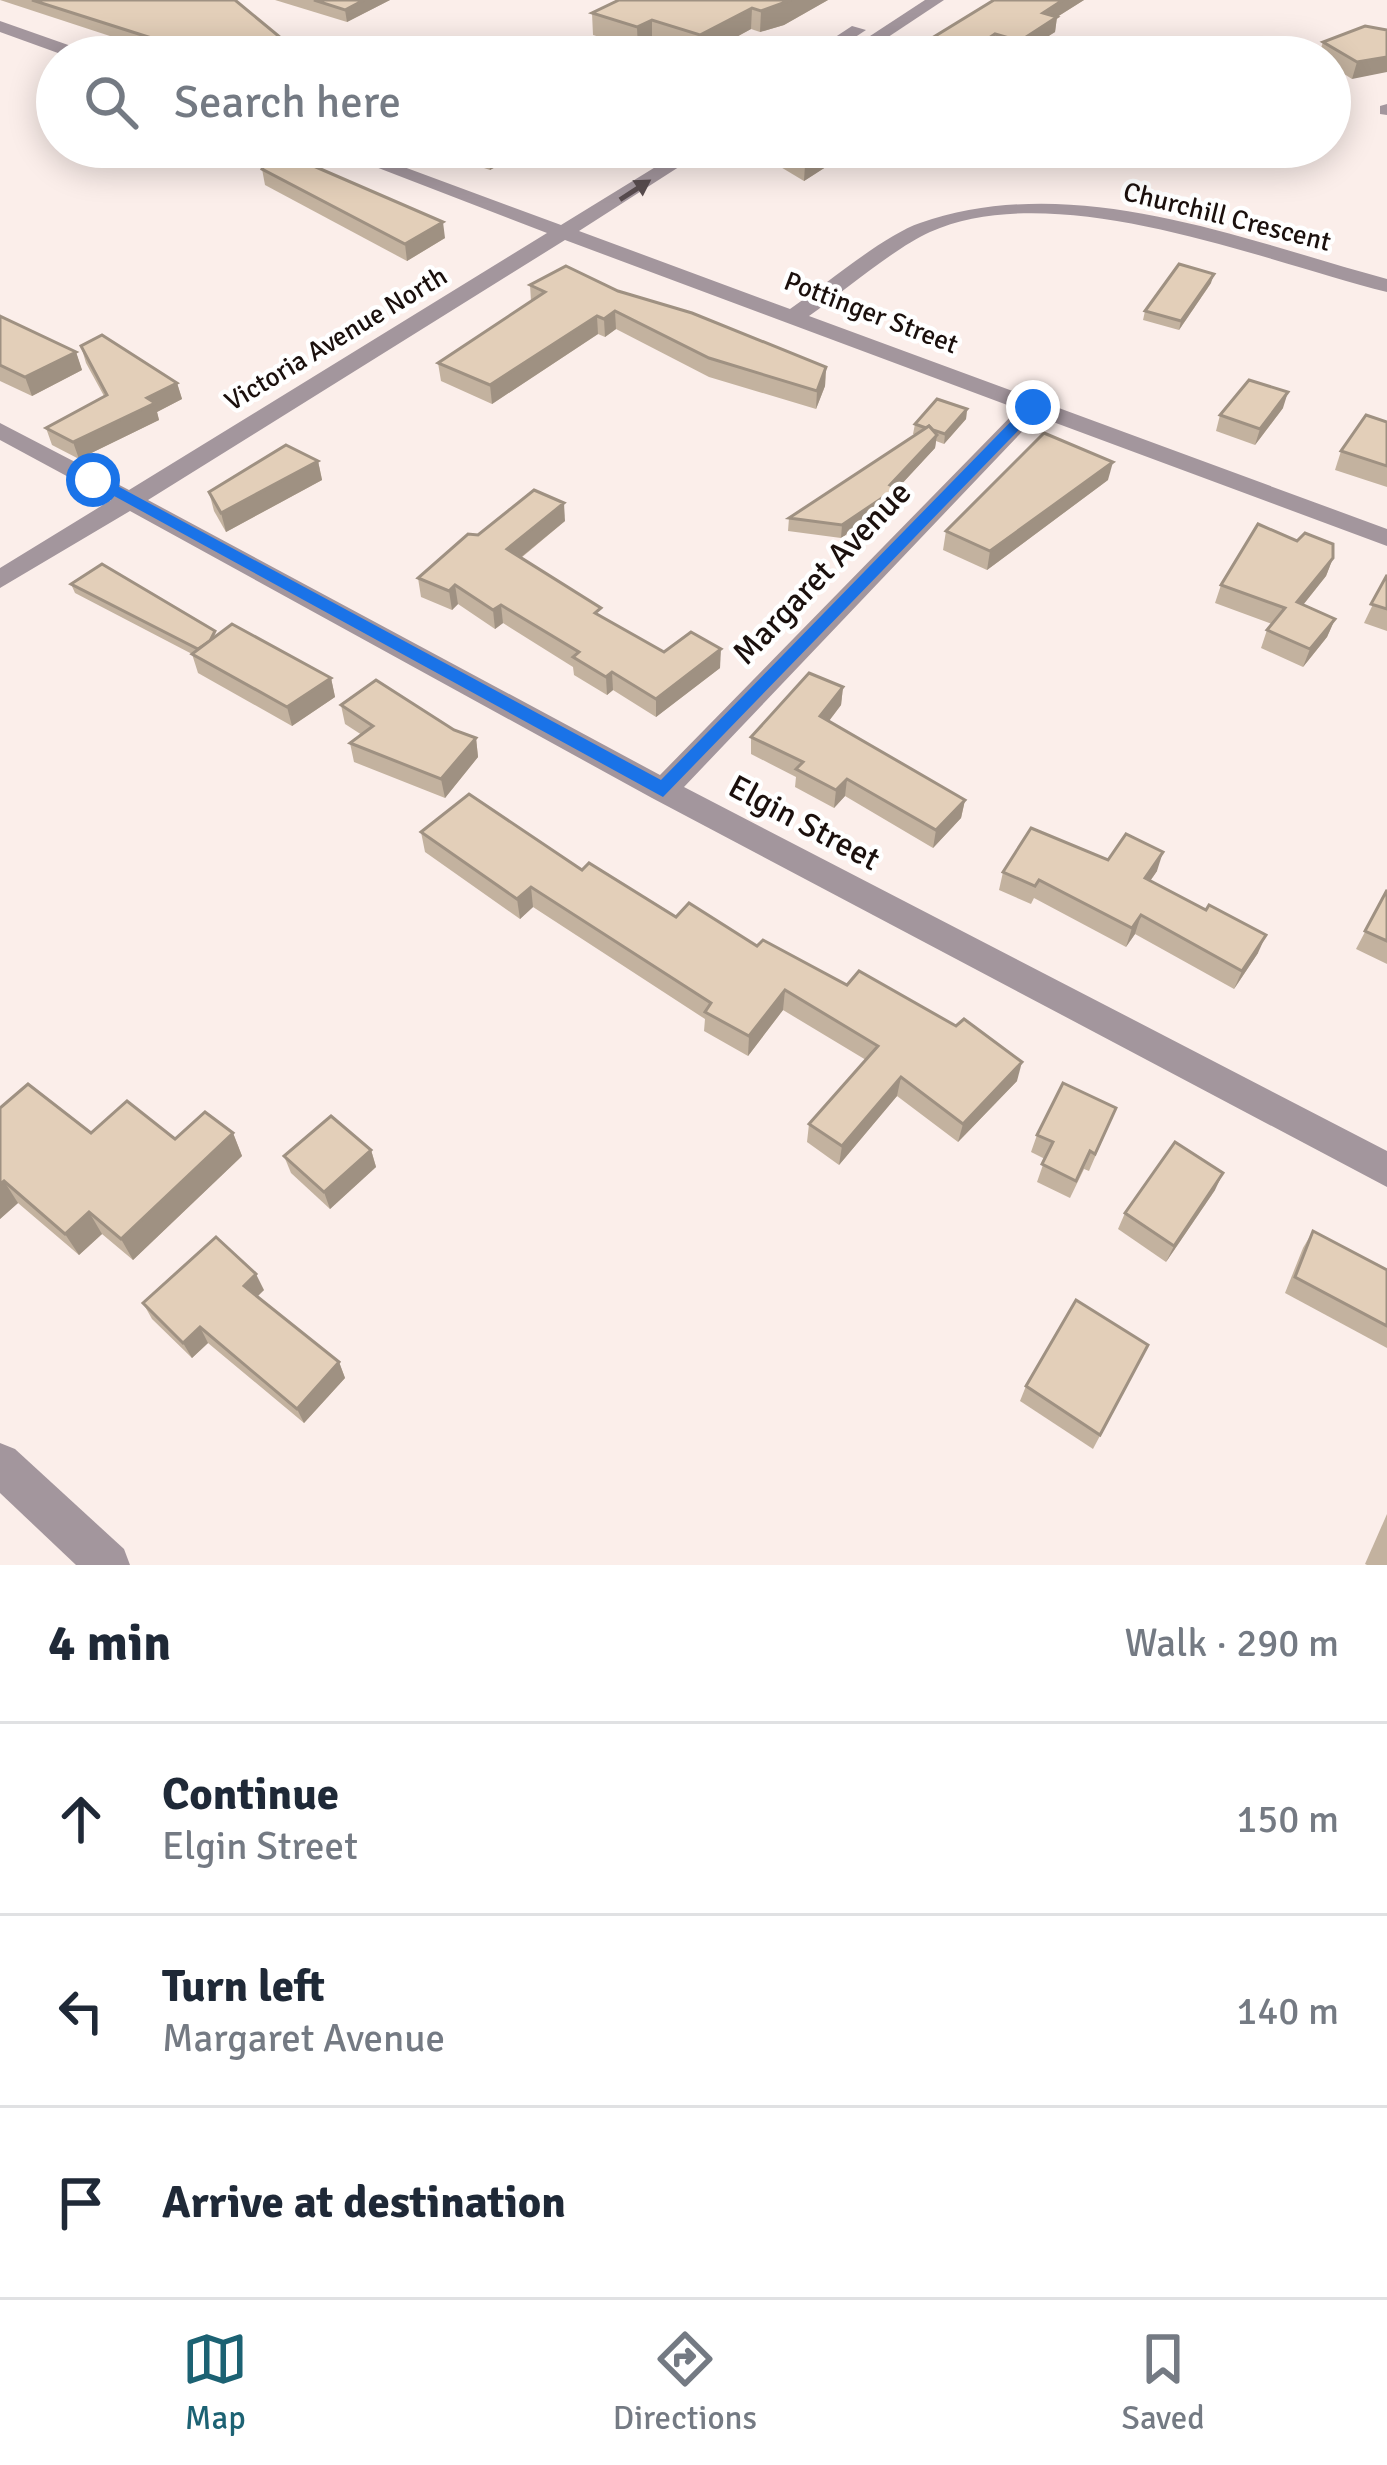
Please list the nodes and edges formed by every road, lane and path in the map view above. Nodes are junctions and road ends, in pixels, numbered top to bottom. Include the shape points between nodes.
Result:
1 (904, 0) edge
2 (931, 3) edge
3 (0, 26) edge
4 (847, 36) edge
5 (879, 36) edge
6 (36, 39) edge
7 (391, 168) edge
8 (636, 168) edge
9 (663, 168) edge
10 (555, 228) junction
11 (1387, 286) edge
12 (794, 316) junction
13 (1033, 407) junction
14 (0, 430) edge
15 (121, 495) junction
16 (1387, 538) edge
17 (0, 556) edge
18 (0, 580) edge
19 (663, 790) junction
20 (1387, 1170) edge
21 (0, 1464) edge
22 (108, 1565) edge

1 - 2 street
1 - 4 street
2 - 5 street
3 - 6 street
7 - 10 street, Pottinger Street
8 - 10 street, Victoria Avenue North
10 -> 9 street, Victoria Avenue North
10 - 12 street, Pottinger Street
10 - 15 street, Victoria Avenue North
11 - 12 street, Churchill Crescent via 1151,220 1051,208 922,228
12 - 13 street, Pottinger Street
13 - 16 street, Pottinger Street
13 - 19 street, Margaret Avenue
14 - 15 street, Elgin Street
15 - 17 street, Victoria Avenue North
15 - 18 street, Victoria Avenue North
15 - 19 street, Elgin Street
19 - 20 street, Elgin Street
21 - 22 street

